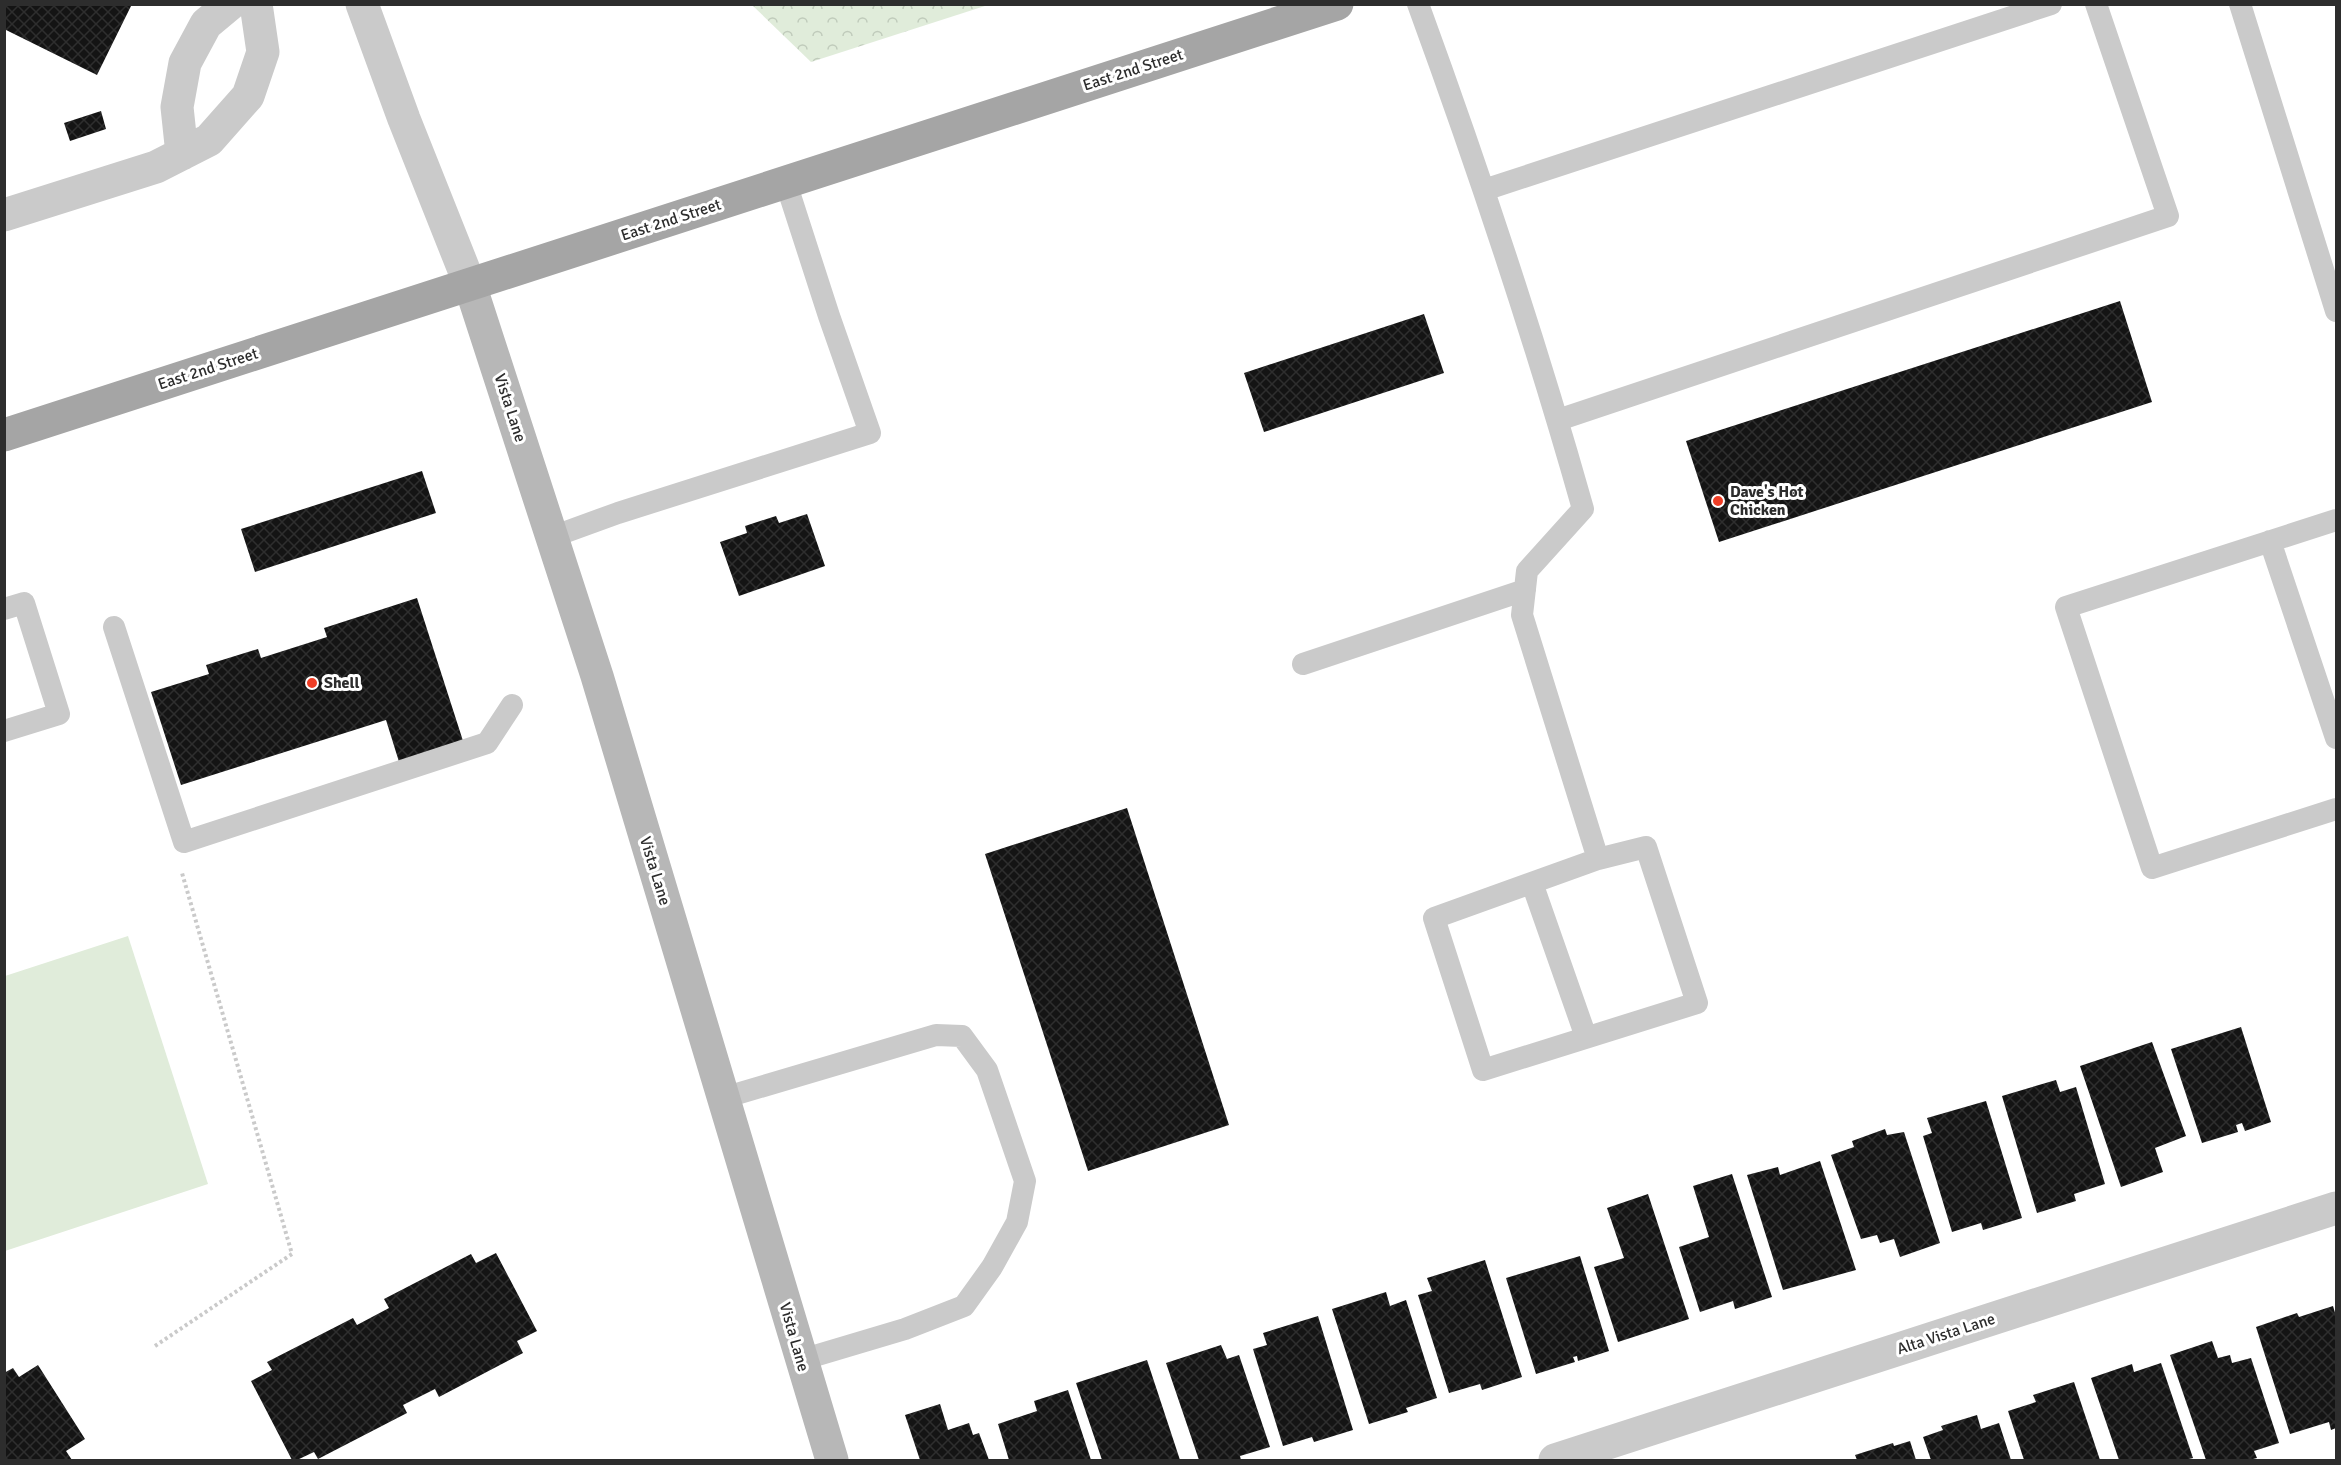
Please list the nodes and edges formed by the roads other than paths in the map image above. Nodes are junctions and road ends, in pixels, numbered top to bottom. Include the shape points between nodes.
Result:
1 (230, 4) edge
2 (256, 4) edge
3 (362, 4) edge
4 (1337, 4) edge
5 (1418, 4) edge
6 (2051, 4) edge
7 (2096, 4) edge
8 (2240, 4) edge
9 (182, 154) junction
10 (786, 183) junction
11 (1484, 190) junction
12 (4, 215) edge
13 (470, 285) junction
14 (2337, 311) edge
15 (1558, 420) junction
16 (4, 435) edge
17 (2337, 520) edge
18 (552, 537) junction
19 (2270, 541) junction
20 (1525, 590) junction
21 (4, 609) edge
22 (114, 627) dead end
23 (1303, 664) dead end
24 (512, 705) dead end
25 (4, 731) edge
26 (2337, 738) edge
27 (2337, 809) edge
28 (1598, 859) junction
29 (1532, 883) junction
30 (1586, 1037) junction
31 (723, 1098) junction
32 (2337, 1208) edge
33 (801, 1359) junction
34 (832, 1461) edge
35 (1555, 1461) edge

1 - 9 street via 206,24 184,63 177,107
2 - 9 street via 263,52 248,96 209,140
3 - 13 street
4 - 10 main road, East 2nd Street
5 - 11 lane
6 - 11 lane
7 - 15 lane via 2168,216
8 - 14 lane
9 - 12 street via 156,167
10 - 13 main road, East 2nd Street
10 - 18 lane via 870,433
11 - 15 lane
13 - 16 main road, East 2nd Street
13 - 18 street, Vista Lane
15 - 20 lane via 1583,509 1527,572
17 - 19 lane
18 - 31 street, Vista Lane
19 - 26 lane
19 - 27 lane via 2066,608 2152,868
20 - 23 lane
20 - 28 lane via 1522,615
21 - 25 lane via 24,603 59,714
22 - 24 lane via 184,842 487,743
28 - 29 lane
28 - 30 lane via 1646,847 1697,1003
29 - 30 lane
29 - 30 lane via 1434,918 1482,1070
31 - 33 street, Vista Lane
31 - 33 lane via 936,1035 962,1036 987,1070 1024,1181 1017,1222 964,1306 905,1329
32 - 35 street, Alta Vista Lane
33 - 34 street, Vista Lane

